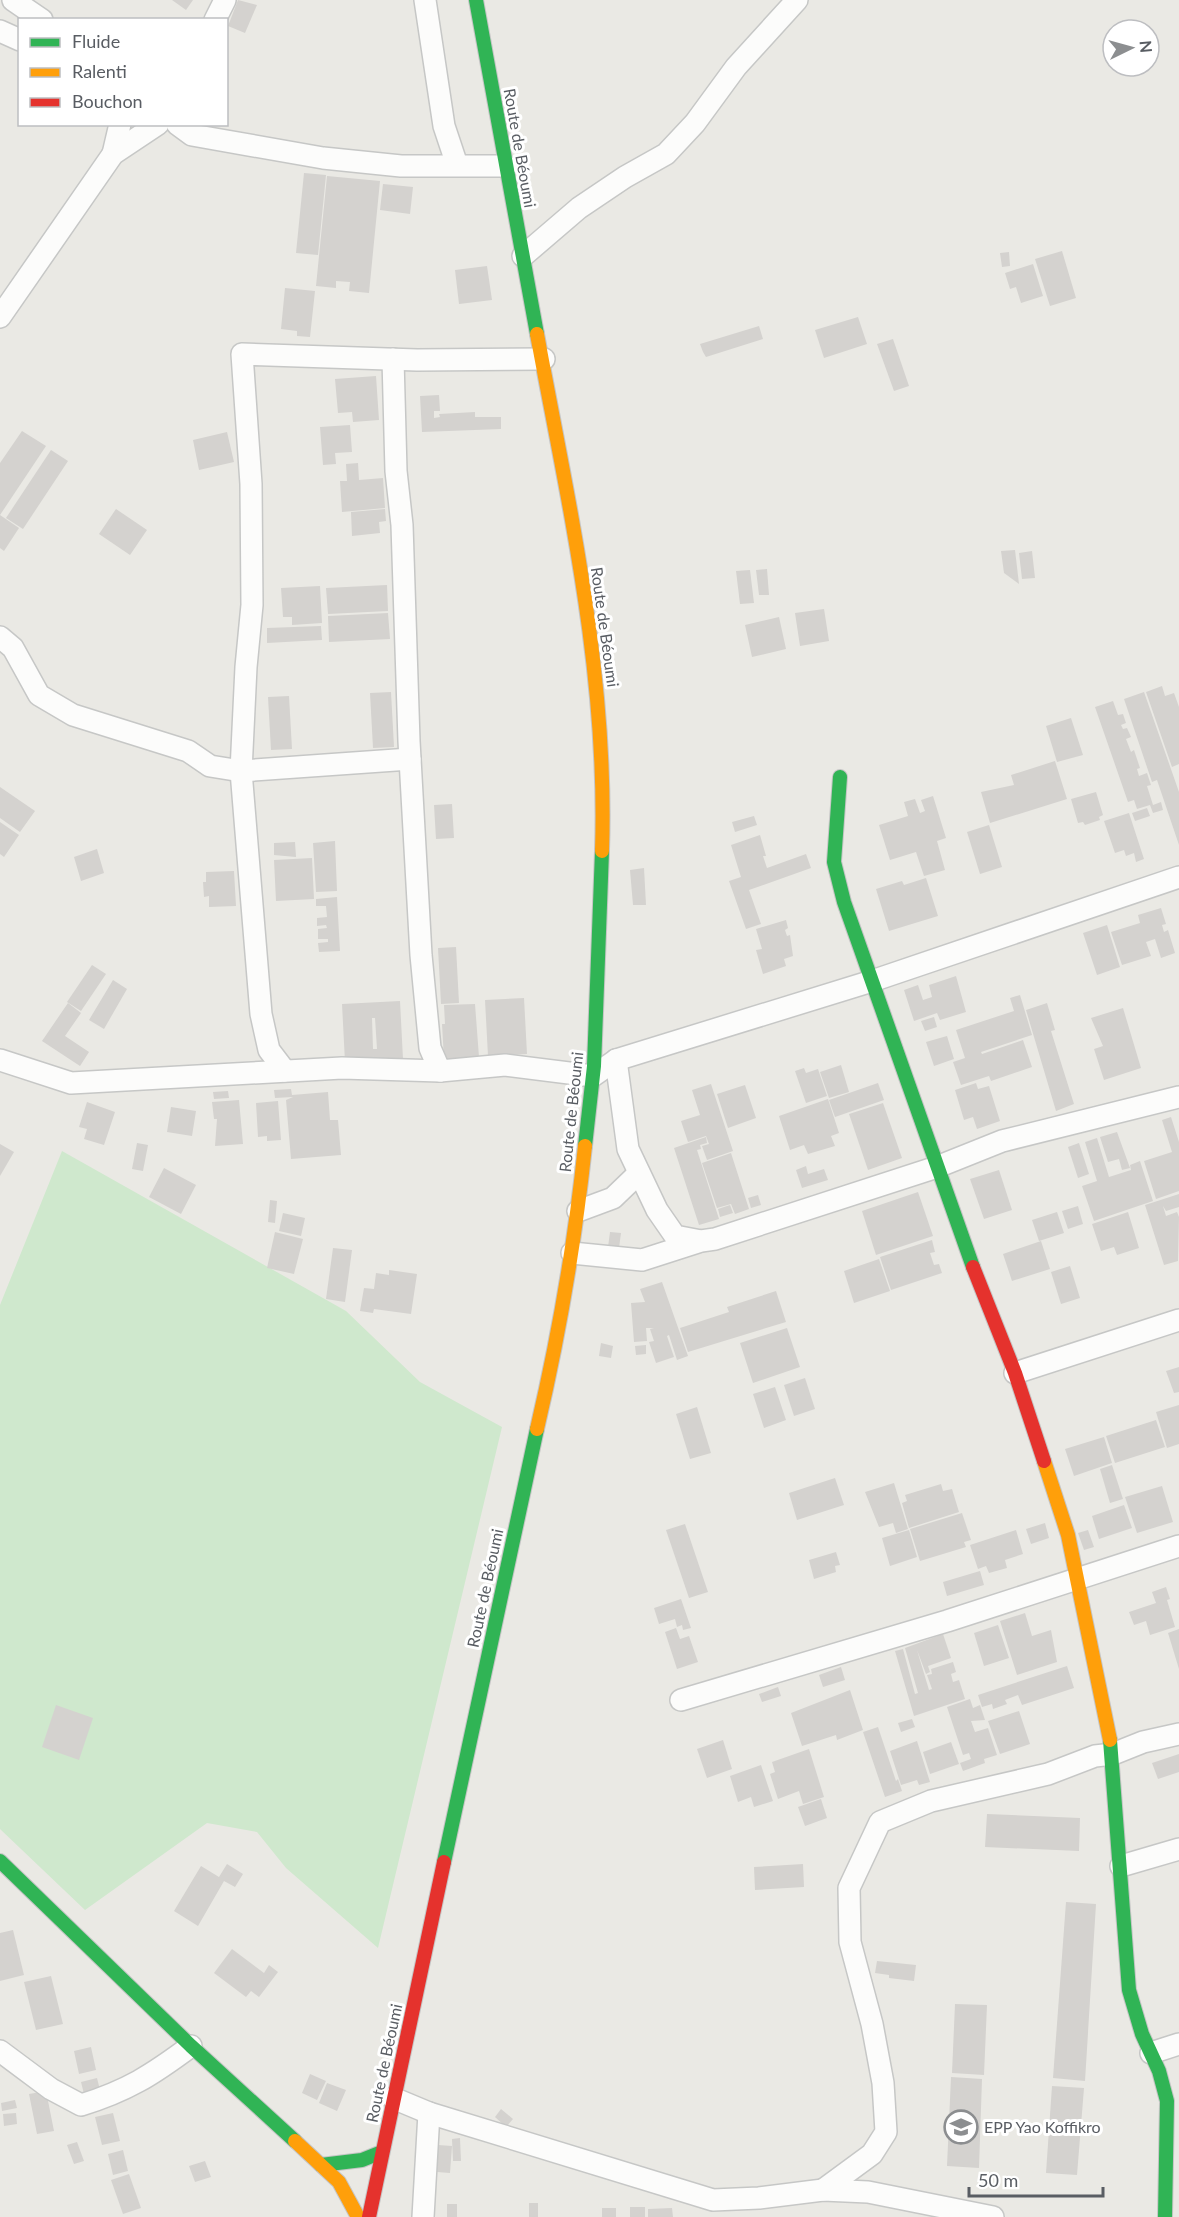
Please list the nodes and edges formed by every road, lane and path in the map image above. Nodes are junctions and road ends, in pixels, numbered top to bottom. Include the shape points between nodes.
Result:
1 (13, 0) edge
2 (225, 0) edge
3 (425, 0) edge
4 (476, 0) edge
5 (797, 0) edge
6 (39, 18) edge
7 (216, 18) edge
8 (0, 31) edge
9 (18, 39) edge
10 (120, 126) edge
11 (155, 126) edge
12 (180, 126) edge
13 (113, 153) junction
14 (457, 165) junction
15 (507, 165) junction
16 (523, 256) junction
17 (0, 316) edge
18 (393, 359) junction
19 (544, 359) junction
20 (0, 637) edge
21 (410, 759) junction
22 (242, 771) junction
23 (840, 777) dead end
24 (1179, 877) edge
25 (872, 981) junction
26 (0, 1060) edge
27 (616, 1060) junction
28 (285, 1071) junction
29 (440, 1071) junction
30 (593, 1076) junction
31 (1179, 1097) edge
32 (937, 1167) junction
33 (639, 1173) junction
34 (578, 1211) junction
35 (701, 1241) junction
36 (572, 1253) junction
37 (1179, 1320) edge
38 (1015, 1373) junction
39 (1179, 1546) edge
40 (1077, 1578) junction
41 (681, 1700) dead end
42 (1179, 1734) edge
43 (1113, 1754) junction
44 (1179, 1849) edge
45 (0, 1861) edge
46 (1121, 1866) junction
47 (1179, 2044) edge
48 (191, 2046) junction
49 (0, 2051) edge
50 (1150, 2053) junction
51 (393, 2098) junction
52 (429, 2114) junction
53 (382, 2152) junction
54 (307, 2153) junction
55 (321, 2165) junction
56 (823, 2190) junction
57 (328, 2192) dead end
58 (712, 2209) edge
59 (358, 2217) edge
60 (369, 2217) edge
61 (423, 2217) edge
62 (993, 2217) edge
63 (1165, 2217) edge

1 - 6 street
2 - 7 street
3 - 14 street via 444,126
4 - 15 main road, Route de Béoumi
5 - 16 street via 736,67 695,123 666,154 579,208
8 - 9 street
10 - 13 street
11 - 13 street
12 - 14 street via 192,135 323,158 401,166
13 - 17 street
14 - 15 street
15 - 16 main road, Route de Béoumi
16 - 19 main road, Route de Béoumi
18 - 19 street
18 - 21 street
18 - 22 street via 242,354 251,484 252,606
19 - 30 main road, Route de Béoumi via 591,626 600,711 603,843
20 - 22 street via 13,648 39,695 73,715 188,751 210,766
21 - 22 street
21 - 29 street via 427,1025 430,1048
22 - 28 street via 261,1014 268,1050
23 - 25 main road via 834,861
24 - 25 street
25 - 27 street
25 - 32 main road
26 - 28 street via 71,1083
27 - 30 street
27 - 33 street via 628,1149
28 - 29 street
29 - 30 street via 505,1065
30 - 34 main road, Route de Béoumi
31 - 32 street via 1002,1141
32 - 35 street via 757,1227
32 - 38 main road
33 - 34 street via 613,1198
33 - 35 street via 675,1236
34 - 36 main road, Route de Béoumi
35 - 36 street via 642,1260
36 - 51 main road, Route de Béoumi via 553,1361
37 - 38 street
38 - 40 main road via 1065,1524
39 - 40 street
40 - 41 street via 946,1622
40 - 43 main road
42 - 43 street
43 - 46 main road
43 - 56 street via 1095,1756 1048,1774 930,1801 880,1822 849,1888 849,1942 872,2025 883,2083 886,2132 872,2154
44 - 46 street
45 - 48 main road
46 - 50 main road via 1129,1990
47 - 50 street
48 - 49 street via 145,2080 81,2105 51,2089
48 - 54 main road
50 - 63 main road via 1167,2101
51 - 52 street
51 - 53 main road, Route de Béoumi
52 - 58 street
52 - 61 street
53 - 55 main road via 362,2160
53 - 60 main road, Route de Béoumi
54 - 55 main road
54 - 57 main road
55 - 59 main road via 339,2182
56 - 58 street
56 - 62 street via 868,2193

